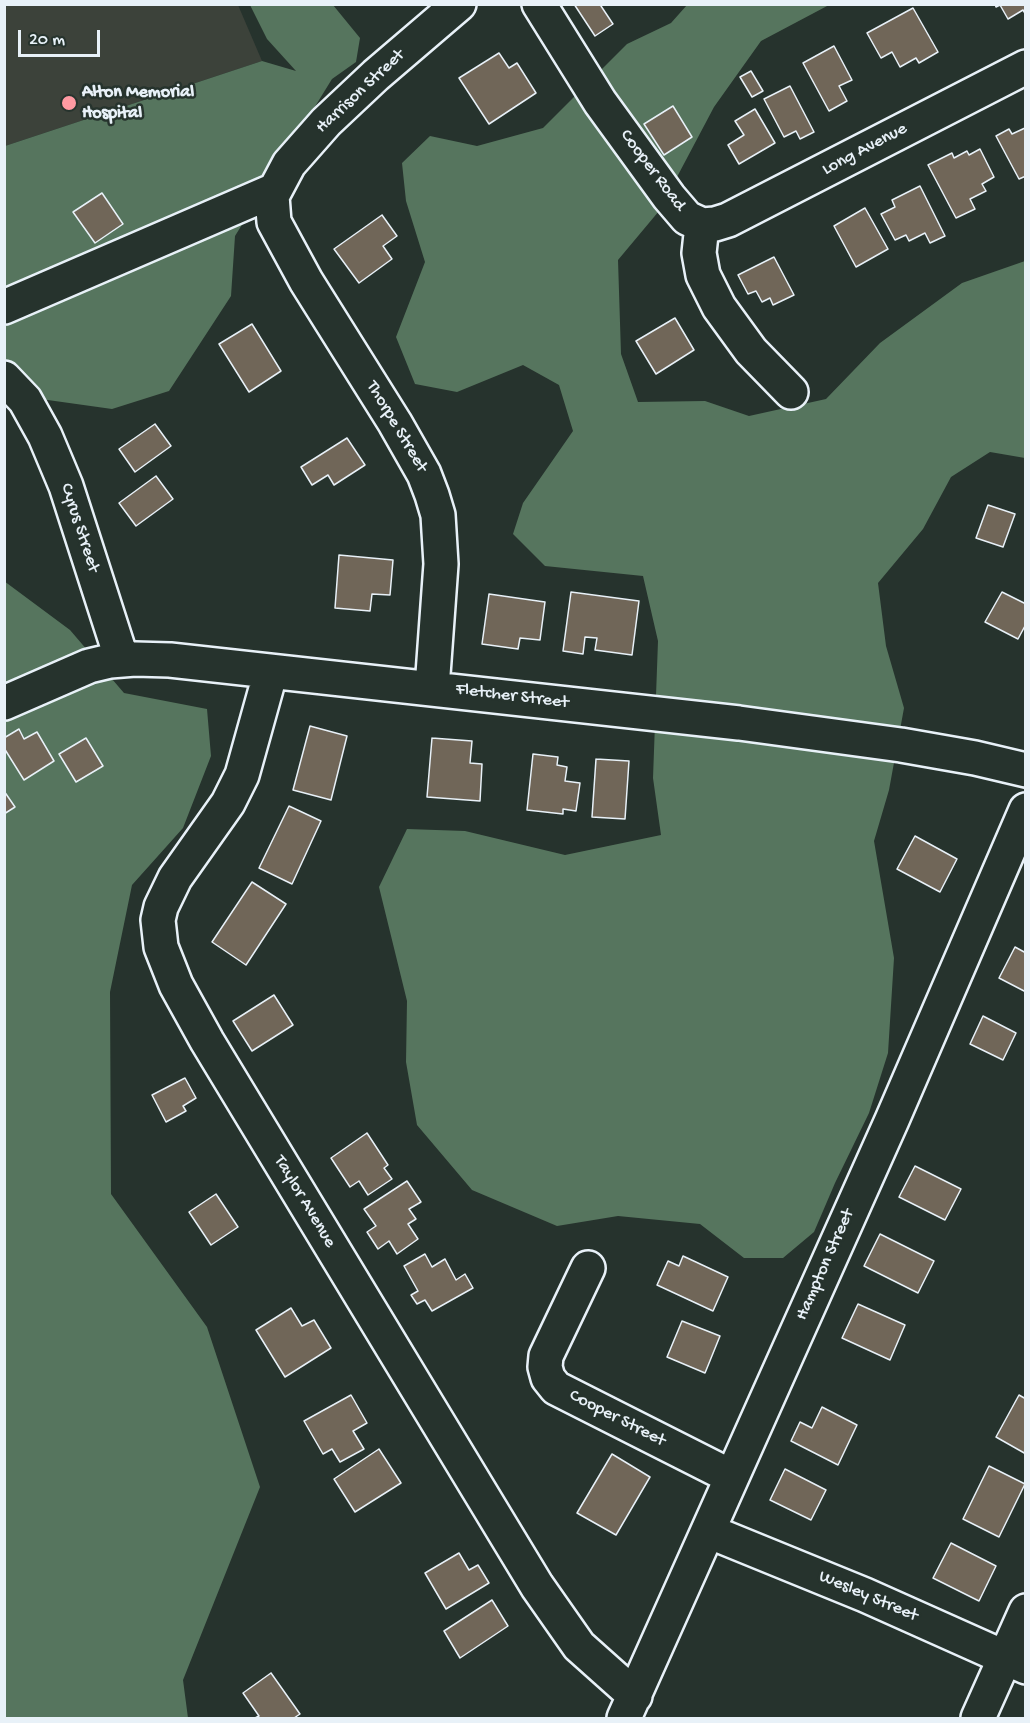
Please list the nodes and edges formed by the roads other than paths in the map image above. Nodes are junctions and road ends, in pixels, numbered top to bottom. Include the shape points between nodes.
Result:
1 (459, 4) edge
2 (539, 4) edge
3 (1026, 67) edge
4 (275, 190) junction
5 (702, 225) junction
6 (4, 308) edge
7 (15, 389) edge
8 (791, 392) dead end
9 (122, 660) junction
10 (271, 670) junction
11 (432, 688) junction
12 (4, 703) edge
13 (1026, 770) edge
14 (1026, 810) edge
15 (588, 1268) dead end
16 (732, 1477) junction
17 (708, 1531) junction
18 (1026, 1611) edge
19 (1015, 1663) edge
20 (630, 1707) edge
21 (978, 1719) edge

1 - 4 street, Harrison Street via 326,122 289,164
2 - 5 street, Cooper Road via 600,102 669,197 687,218
3 - 5 street, Long Avenue via 739,215
4 - 6 street
4 - 11 street, Thorpe Street via 273,222 395,423 432,495 438,515 441,564
5 - 8 street, Cooper Road via 699,253 703,275 719,307 751,351
7 - 9 street, Cyrus Street via 45,436 66,486
9 - 10 street, Fletcher Street via 170,660
9 - 12 street, Fletcher Street via 89,666
10 - 11 street, Fletcher Street
10 - 20 street, Taylor Avenue via 242,776 228,803 175,878 161,907 161,947 176,985 207,1041 537,1586 579,1646
11 - 13 street, Fletcher Street via 901,745
14 - 16 street, Hampton Street
15 - 16 street, Cooper Street via 546,1356 548,1378 556,1388
16 - 17 street, Hampton Street
17 - 19 street, Wesley Street via 865,1595
17 - 20 street, Hampton Street
18 - 19 street
19 - 21 street

